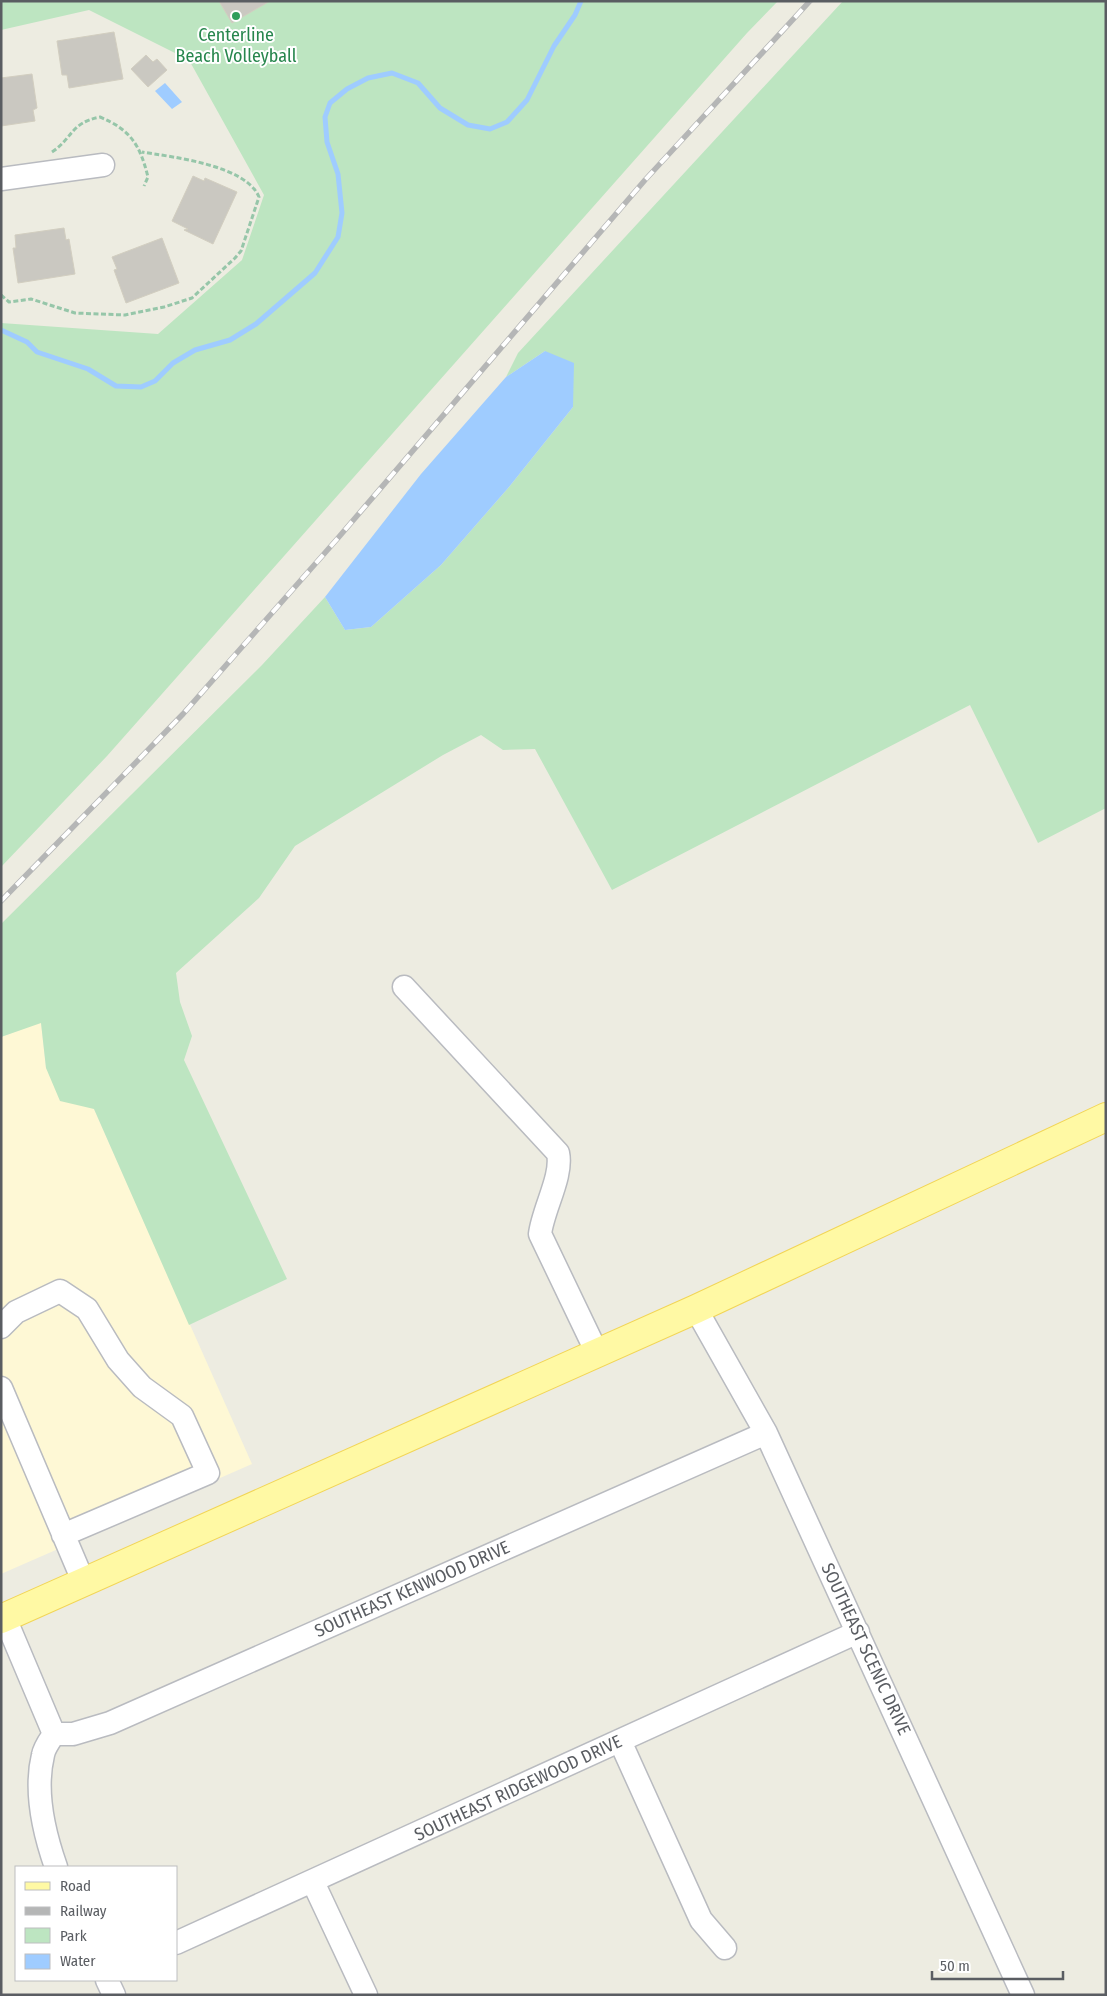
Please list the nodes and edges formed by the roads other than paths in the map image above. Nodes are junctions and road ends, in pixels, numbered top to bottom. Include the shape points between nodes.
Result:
1 (103, 165) dead end
2 (1, 179) edge
3 (404, 986) dead end
4 (1106, 1117) edge
5 (696, 1309) junction
6 (1, 1327) edge
7 (598, 1353) junction
8 (1, 1388) edge
9 (766, 1433) junction
10 (64, 1535) junction
11 (84, 1582) junction
12 (3, 1619) edge
13 (858, 1632) junction
14 (54, 1734) junction
15 (620, 1741) junction
16 (56, 1866) edge
17 (313, 1882) junction
18 (178, 1942) edge
19 (725, 1948) dead end
20 (108, 1981) edge
21 (114, 1995) edge
22 (366, 1995) edge
23 (1023, 1995) edge

1 - 2 street
3 - 7 street via 558,1153 559,1169 540,1234
4 - 5 main road
5 - 7 main road
5 - 9 street, SOUTHEAST SCENIC DRIVE
6 - 10 street via 16,1312 60,1291 87,1309 118,1360 142,1387 182,1416 208,1473
7 - 11 main road
8 - 10 street
9 - 13 street, SOUTHEAST SCENIC DRIVE
9 - 14 street, SOUTHEAST KENWOOD DRIVE via 110,1722 73,1734
10 - 11 street
11 - 12 main road
12 - 14 street
13 - 15 street, SOUTHEAST RIDGEWOOD DRIVE
13 - 23 street, SOUTHEAST SCENIC DRIVE
14 - 16 street via 43,1753 40,1788 45,1837
15 - 17 street, SOUTHEAST RIDGEWOOD DRIVE
15 - 19 street via 701,1920
17 - 18 street, SOUTHEAST RIDGEWOOD DRIVE
17 - 22 street
20 - 21 street

